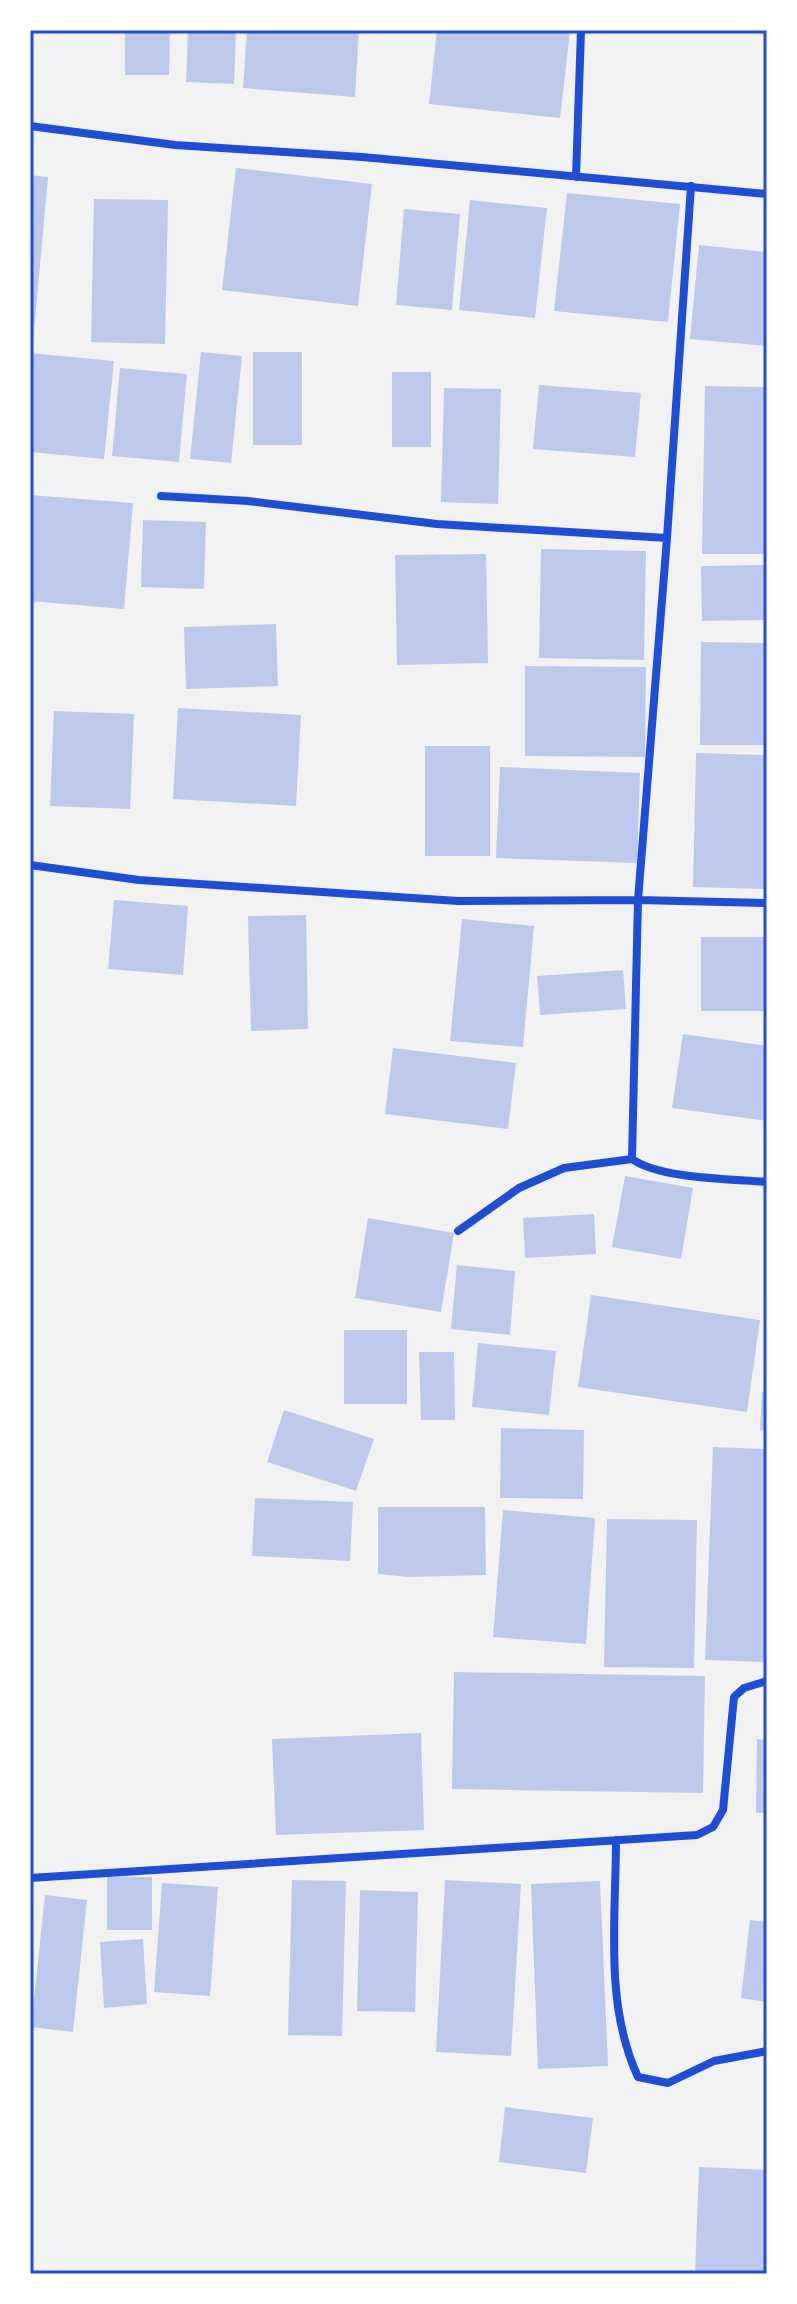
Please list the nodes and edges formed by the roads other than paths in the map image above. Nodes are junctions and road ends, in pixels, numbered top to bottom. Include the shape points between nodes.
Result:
1 (581, 30) edge
2 (30, 126) edge
3 (576, 177) junction
4 (691, 186) junction
5 (767, 194) edge
6 (161, 496) dead end
7 (667, 538) junction
8 (30, 865) edge
9 (638, 900) junction
10 (767, 903) edge
11 (632, 1159) junction
12 (767, 1182) edge
13 (458, 1231) dead end
14 (767, 1681) edge
15 (616, 1840) junction
16 (30, 1878) edge
17 (767, 2051) edge

1 - 3 street
2 - 3 street via 175,145
3 - 4 street
4 - 5 street
4 - 7 street
6 - 7 street via 437,524
7 - 9 street
8 - 9 street via 139,880 458,901
9 - 10 street
9 - 11 street
11 - 12 street via 642,1166 695,1176
11 - 13 street via 564,1168 519,1188
14 - 15 street via 734,1697 723,1810 713,1827 697,1835
15 - 16 street
15 - 17 street via 616,1996 626,2051 638,2077 668,2083 714,2061

